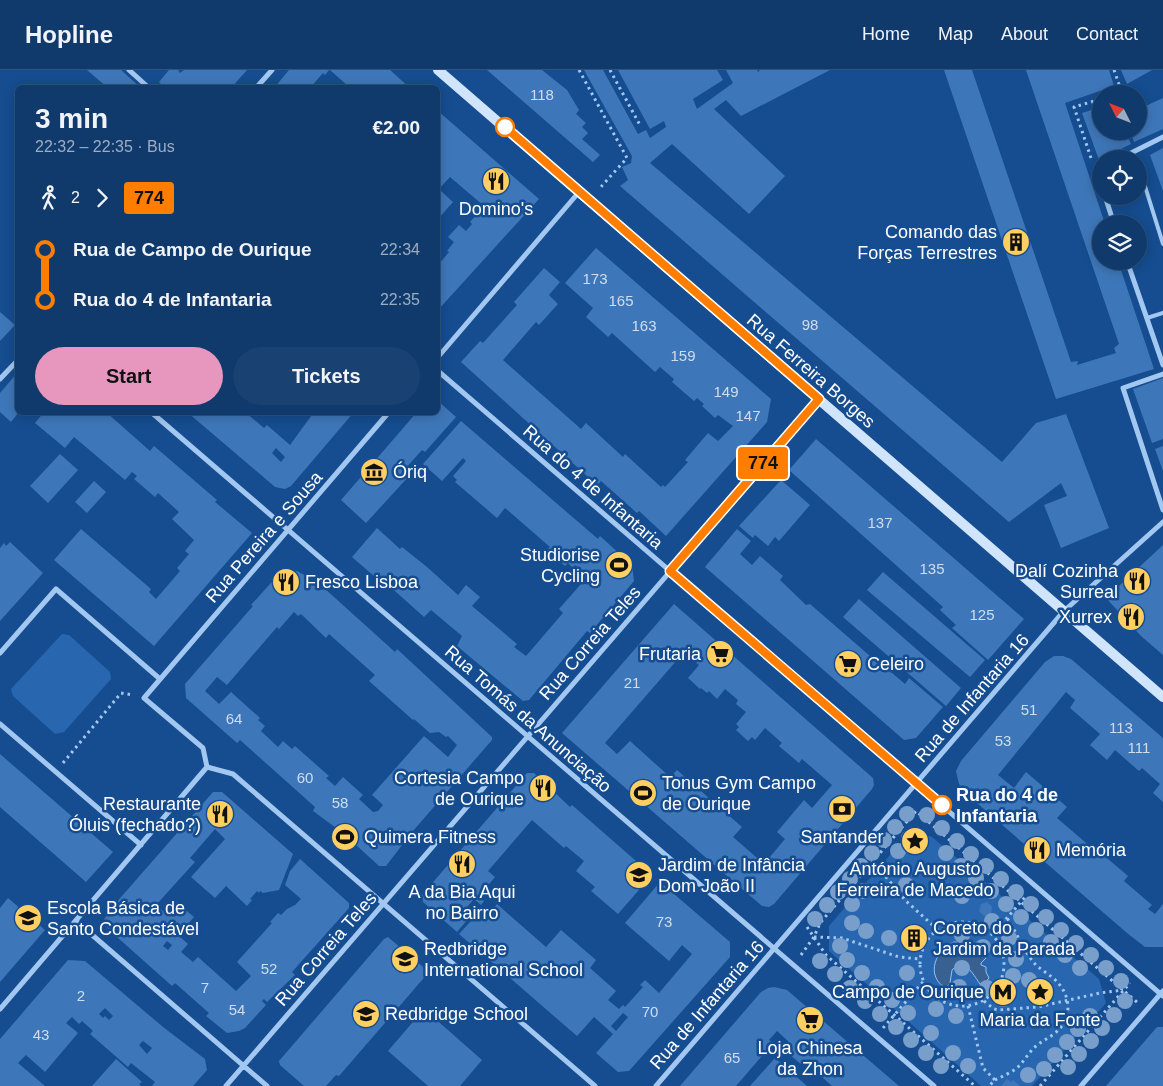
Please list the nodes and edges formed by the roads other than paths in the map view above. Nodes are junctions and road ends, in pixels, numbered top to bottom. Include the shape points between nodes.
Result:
1 (129, 70) edge
2 (272, 70) edge
3 (438, 70) edge
4 (146, 85) edge
5 (259, 85) edge
6 (1163, 137) edge
7 (1138, 150) edge
8 (579, 192) junction
9 (1147, 193) edge
10 (1163, 244) edge
11 (1130, 270) edge
12 (1163, 313) edge
13 (1147, 318) junction
14 (440, 354) edge
15 (15, 363) edge
16 (1163, 365) edge
17 (440, 373) edge
18 (1163, 374) edge
19 (0, 379) edge
20 (819, 399) junction
21 (154, 415) edge
22 (386, 415) edge
23 (1163, 510) edge
24 (1163, 522) edge
25 (288, 530) junction
26 (670, 571) junction
27 (1064, 612) junction
28 (0, 653) edge
29 (160, 678) junction
30 (1163, 697) edge
31 (0, 724) edge
32 (527, 737) junction
33 (207, 767) junction
34 (916, 783) junction
35 (141, 845) junction
36 (383, 904) junction
37 (76, 922) junction
38 (774, 949) junction
39 (1162, 993) edge
40 (0, 1009) edge
41 (244, 1066) junction
42 (226, 1086) edge
43 (267, 1086) edge
44 (595, 1086) edge
45 (656, 1086) edge
46 (934, 1086) edge
47 (1081, 1086) edge

1 - 4 street
2 - 5 street
3 - 8 main road, Rua Ferreira Borges
6 - 7 street
8 - 14 street
8 - 20 main road, Rua Ferreira Borges
9 - 10 lane
11 - 13 street
12 - 13 lane
13 - 16 street
15 - 19 street
17 - 26 street, Rua do 4 de Infantaria
18 - 23 street via 1123,388
20 - 26 street, Rua Correia Teles
20 - 27 main road, Rua Ferreira Borges
21 - 25 street, Rua Tomás da Anunciação
22 - 25 street, Rua Pereira e Sousa
24 - 27 street, Rua de Infantaria 16
25 - 29 street, Rua Pereira e Sousa
25 - 32 street, Rua Tomás da Anunciação
26 - 32 street, Rua Correia Teles
26 - 34 street, Rua do 4 de Infantaria
27 - 30 main road, Rua Ferreira Borges
27 - 34 street, Rua de Infantaria 16
28 - 29 street via 56,589
29 - 33 street, Rua Pereira e Sousa via 144,698 203,748
31 - 35 street
32 - 36 street, Rua Correia Teles
32 - 38 street, Rua Tomás da Anunciação
33 - 35 street
33 - 36 street via 232,774
34 - 38 street, Rua de Infantaria 16
34 - 39 street, Rua do 4 de Infantaria
35 - 37 street
36 - 41 street, Rua Correia Teles
36 - 44 street
37 - 40 street
37 - 41 street
38 - 45 street, Rua de Infantaria 16
38 - 46 street, Rua Tomás da Anunciação
39 - 47 street
41 - 42 street, Rua Correia Teles
41 - 43 street

